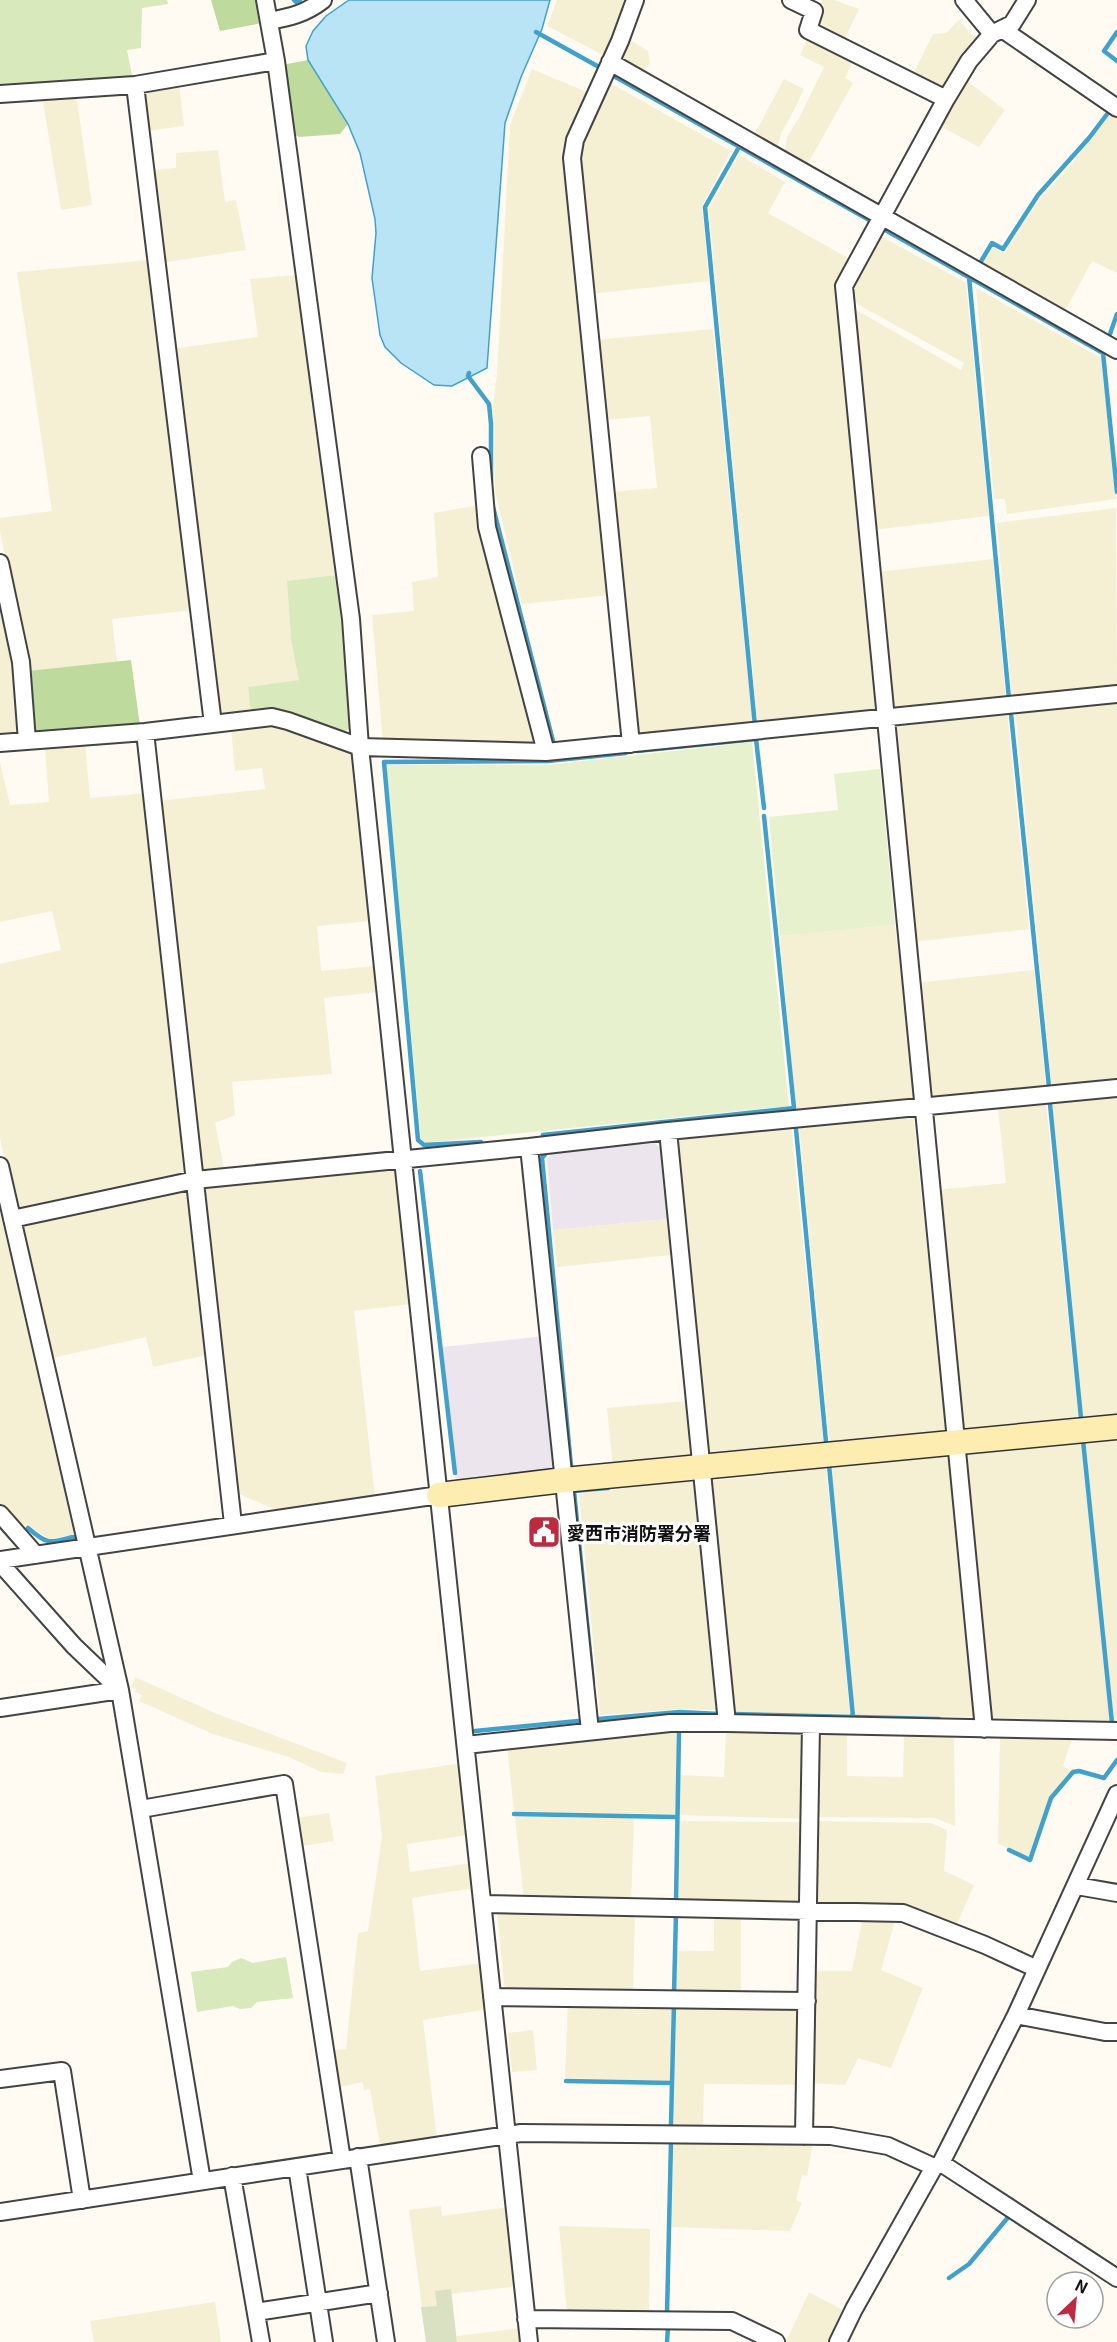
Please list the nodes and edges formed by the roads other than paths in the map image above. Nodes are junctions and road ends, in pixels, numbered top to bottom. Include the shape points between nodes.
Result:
1 (265, 0) edge
2 (323, 0) edge
3 (635, 0) edge
4 (791, 0) edge
5 (964, 0) edge
6 (1027, 0) edge
7 (269, 21) junction
8 (997, 32) junction
9 (276, 61) junction
10 (610, 62) junction
11 (135, 85) junction
12 (0, 94) edge
13 (946, 99) junction
14 (1117, 108) edge
15 (882, 217) junction
16 (1117, 349) edge
17 (1117, 364) edge
18 (481, 456) dead end
19 (0, 563) edge
20 (1117, 694) edge
21 (885, 719) junction
22 (213, 724) junction
23 (145, 732) junction
24 (27, 741) junction
25 (0, 743) edge
26 (631, 744) junction
27 (360, 747) junction
28 (546, 752) junction
29 (1117, 1088) edge
30 (924, 1107) junction
31 (668, 1131) junction
32 (529, 1147) junction
33 (403, 1160) junction
34 (0, 1166) edge
35 (195, 1180) junction
36 (12, 1219) junction
37 (1117, 1427) edge
38 (957, 1443) junction
39 (702, 1467) junction
40 (564, 1480) junction
41 (439, 1495) junction
42 (0, 1514) edge
43 (233, 1524) junction
44 (88, 1547) junction
45 (36, 1555) junction
46 (0, 1562) edge
47 (120, 1690) junction
48 (0, 1708) edge
49 (727, 1723) junction
50 (811, 1725) junction
51 (984, 1729) junction
52 (590, 1731) junction
53 (1117, 1731) edge
54 (466, 1745) junction
55 (1117, 1794) edge
56 (141, 1809) junction
57 (1077, 1886) junction
58 (1117, 1893) edge
59 (483, 1904) junction
60 (808, 1910) junction
61 (1035, 1968) junction
62 (492, 1997) junction
63 (807, 2001) junction
64 (1016, 2015) junction
65 (1117, 2032) edge
66 (0, 2079) edge
67 (507, 2136) junction
68 (804, 2136) junction
69 (350, 2158) junction
70 (938, 2165) junction
71 (297, 2167) junction
72 (232, 2176) junction
73 (202, 2181) junction
74 (82, 2200) junction
75 (0, 2212) edge
76 (1117, 2278) edge
77 (379, 2294) junction
78 (318, 2303) junction
79 (256, 2312) junction
80 (526, 2319) junction
81 (261, 2342) edge
82 (324, 2342) edge
83 (386, 2342) edge
84 (529, 2342) edge
85 (776, 2342) edge
86 (838, 2342) edge

1 - 7 street
2 - 7 street via 298,16
3 - 10 street
4 - 13 street via 814,11 808,30
5 - 8 street
6 - 8 street via 1012,24
7 - 9 street
8 - 13 street via 969,61
8 - 14 street
9 - 11 street
9 - 27 street via 351,619
10 - 15 street
10 - 26 street via 575,140 572,158
11 - 12 street
11 - 22 street
13 - 15 street
15 - 16 street
15 - 21 street via 844,286
16 - 17 street
18 - 28 street via 488,527
19 - 24 street via 21,662
20 - 21 street
21 - 26 street
21 - 30 street
22 - 23 street
22 - 27 street via 272,717
23 - 24 street
23 - 35 street
24 - 25 street
26 - 28 street
27 - 28 street
27 - 33 street
29 - 30 street
30 - 31 street
30 - 38 street
31 - 32 street
31 - 39 street
32 - 33 street
32 - 40 street
33 - 35 street
33 - 41 street
34 - 36 street
35 - 36 street
35 - 43 street
36 - 44 street
37 - 38 street
38 - 39 street
38 - 51 street
39 - 40 street
39 - 49 street
40 - 41 street
40 - 52 street
41 - 43 street
41 - 54 street
42 - 45 street
43 - 44 street
44 - 45 street
44 - 47 street
45 - 46 street
46 - 47 street via 74,1646
47 - 48 street
47 - 56 street
49 - 50 street
49 - 52 street
50 - 51 street
50 - 60 street
51 - 53 street
52 - 54 street
54 - 59 street
55 - 57 street
56 - 69 street via 284,1784
56 - 73 street
57 - 58 street
57 - 61 street
59 - 60 street
59 - 62 street
60 - 61 street via 903,1912
60 - 63 street
61 - 64 street
62 - 63 street
62 - 67 street
63 - 68 street
64 - 65 street
64 - 70 street
66 - 74 street via 62,2071
67 - 68 street via 521,2133
67 - 69 street
67 - 80 street
68 - 70 street via 888,2145
69 - 71 street
69 - 77 street
70 - 76 street
70 - 86 street
71 - 72 street
71 - 78 street
72 - 73 street
72 - 79 street
73 - 74 street
74 - 75 street
77 - 78 street
77 - 83 street
78 - 79 street
78 - 82 street
79 - 81 street
80 - 84 street
80 - 85 street via 732,2321

